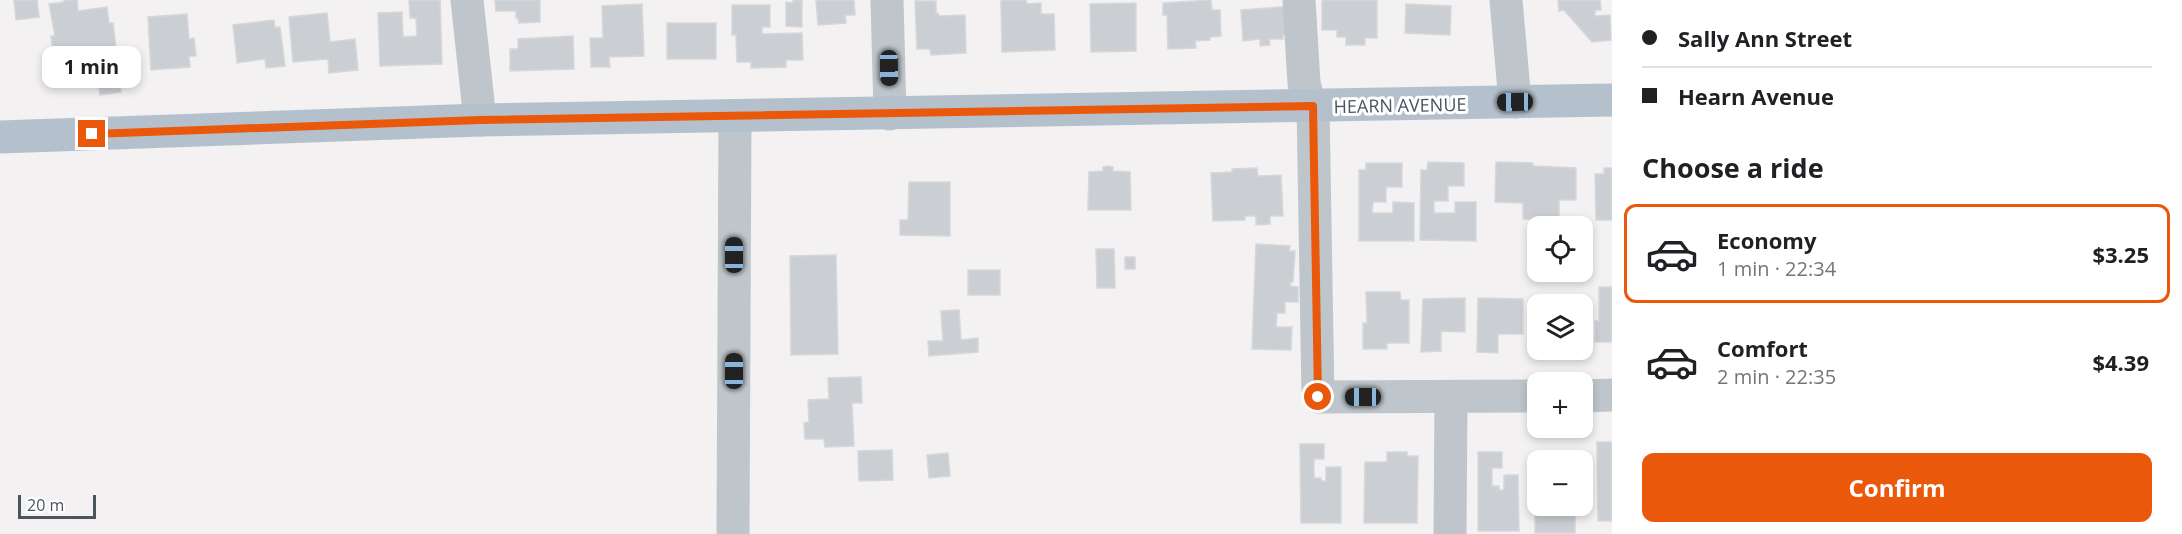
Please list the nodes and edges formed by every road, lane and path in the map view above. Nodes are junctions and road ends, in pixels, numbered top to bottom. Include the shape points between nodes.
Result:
1 (467, 0) edge
2 (887, 0) edge
3 (1299, 0) edge
4 (1506, 0) edge
5 (1612, 100) edge
6 (1515, 102) junction
7 (1313, 106) junction
8 (890, 114) junction
9 (735, 116) junction
10 (480, 120) junction
11 (0, 137) edge
12 (1612, 395) edge
13 (1451, 396) junction
14 (1527, 396) edge
15 (1593, 396) edge
16 (733, 534) edge
17 (1450, 534) edge

1 - 10 street
2 - 8 street
3 - 7 street via 1304,83
4 - 6 street
5 - 6 main road, HEARN AVENUE
6 - 7 main road, HEARN AVENUE
7 - 8 main road, HEARN AVENUE
7 - 13 street via 1318,397
8 - 9 main road, HEARN AVENUE
9 - 10 main road, HEARN AVENUE
9 - 16 street
10 - 11 main road, HEARN AVENUE
12 - 15 street
13 - 14 street
13 - 17 street

